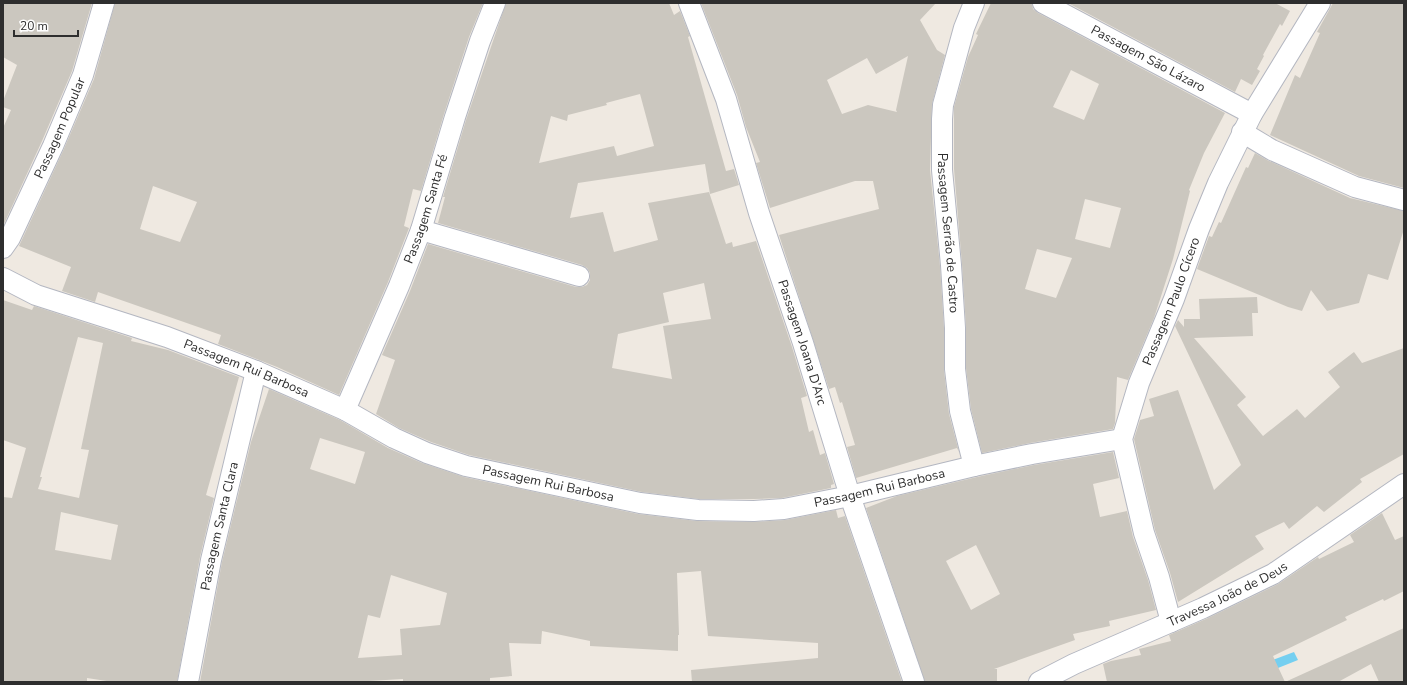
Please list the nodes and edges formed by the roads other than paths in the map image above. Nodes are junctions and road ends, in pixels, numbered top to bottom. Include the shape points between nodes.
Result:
1 (104, 3) edge
2 (495, 3) edge
3 (689, 3) edge
4 (974, 3) edge
5 (1044, 3) edge
6 (1320, 3) edge
7 (1252, 114) junction
8 (1242, 132) junction
9 (1404, 200) edge
10 (421, 230) junction
11 (3, 248) edge
12 (579, 276) dead end
13 (3, 278) edge
14 (256, 371) junction
15 (345, 410) junction
16 (1122, 439) junction
17 (974, 466) junction
18 (1404, 484) edge
19 (850, 496) junction
20 (1171, 622) junction
21 (188, 682) edge
22 (914, 682) edge
23 (1039, 682) edge

1 - 11 street, Passagem Popular via 83,75 10,238
2 - 10 street, Passagem Santa Fé via 480,40
3 - 19 street, Passagem Joana D’Arc via 726,99 759,213 803,343
4 - 17 street, Passagem Serrão de Castro via 964,28 943,105 942,119 942,170 951,264 955,369 960,411
5 - 7 street, Passagem São Lázaro
6 - 7 street, Passagem Paulo Cícero
7 - 8 street, Passagem Paulo Cícero
8 - 9 street via 1272,150 1355,187
8 - 16 street, Passagem Paulo Cícero via 1199,229 1139,384
10 - 12 street
10 - 15 street, Passagem Santa Fé
13 - 14 street, Passagem Rui Barbosa via 36,295 167,337
14 - 15 street, Passagem Rui Barbosa
14 - 21 street, Passagem Santa Clara via 211,560
15 - 19 street, Passagem Rui Barbosa via 394,438 427,453 466,466 640,503 698,510 754,511 784,509
16 - 17 street, Passagem Rui Barbosa
16 - 20 street via 1144,533
17 - 19 street, Passagem Rui Barbosa
18 - 20 street, Travessa João de Deus via 1272,574
19 - 22 street, Passagem Joana D’Arc
20 - 23 street, Travessa João de Deus

